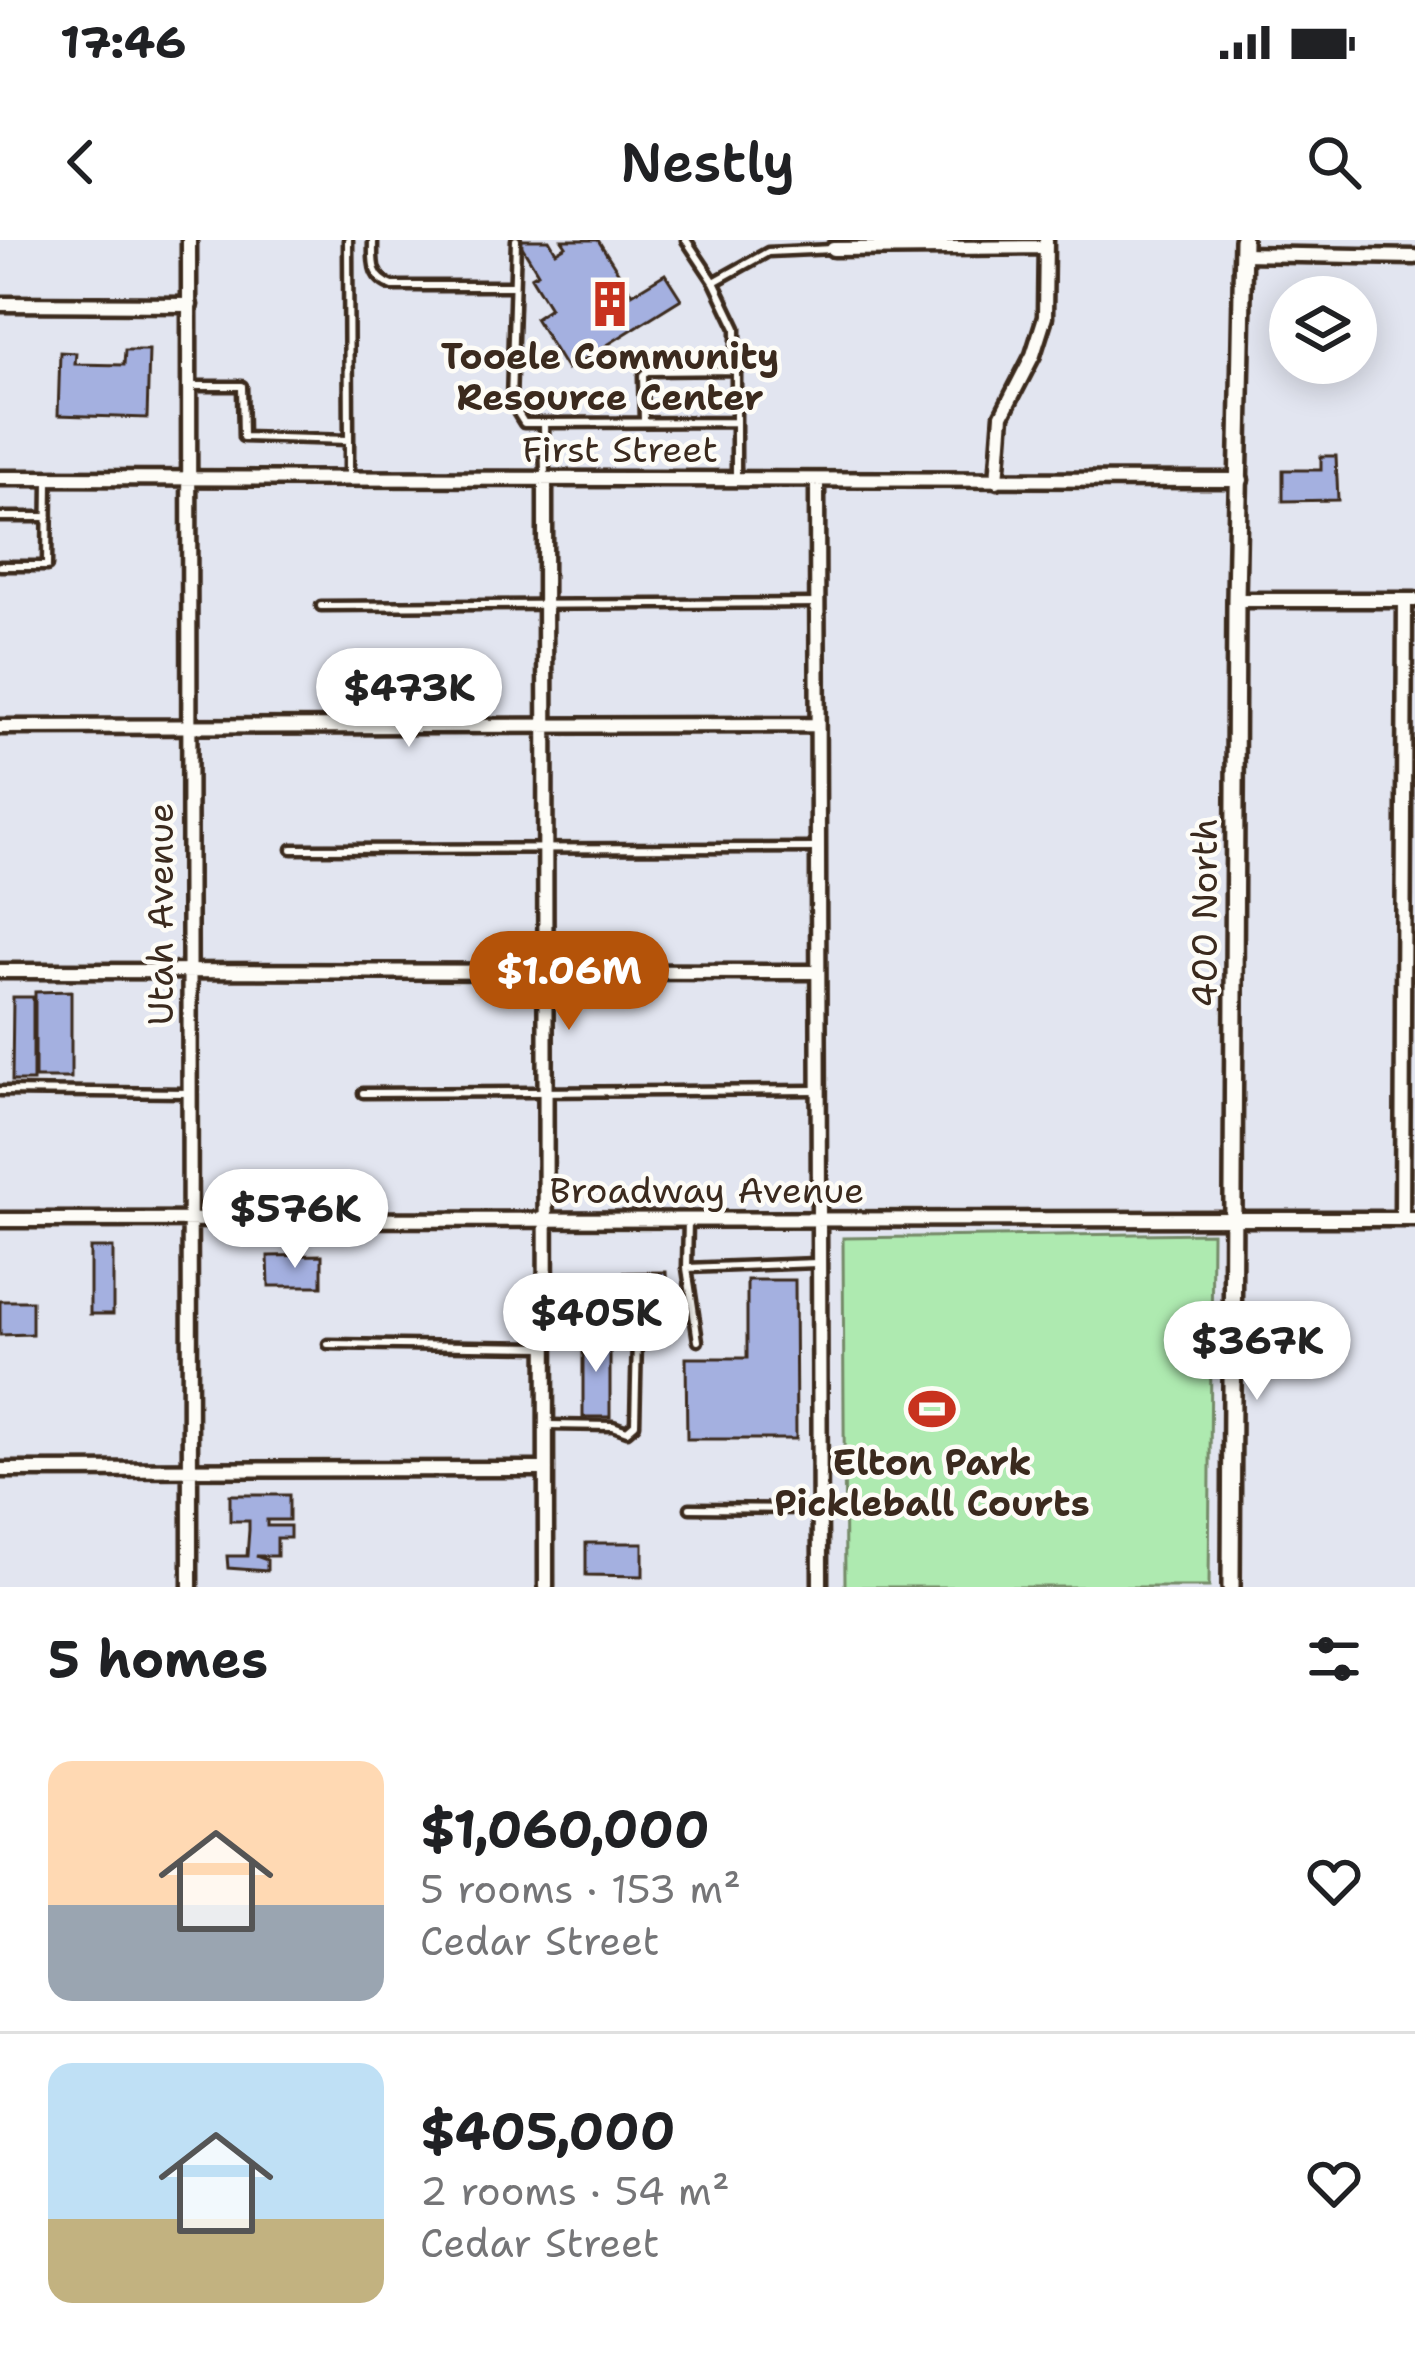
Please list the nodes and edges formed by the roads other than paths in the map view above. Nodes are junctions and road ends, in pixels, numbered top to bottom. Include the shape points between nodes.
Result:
1 (189, 240) edge
2 (348, 240) edge
3 (373, 240) edge
4 (516, 240) edge
5 (686, 240) edge
6 (1046, 244) edge
7 (1242, 247) edge
8 (833, 248) joint
9 (1415, 257) edge
10 (714, 282) junction
11 (514, 286) junction
12 (0, 304) edge
13 (190, 305) junction
14 (736, 370) junction
15 (190, 386) junction
16 (644, 422) junction
17 (736, 422) junction
18 (544, 423) junction
19 (349, 440) junction
20 (48, 477) junction
21 (0, 478) edge
22 (545, 479) junction
23 (736, 479) junction
24 (190, 480) junction
25 (350, 480) junction
26 (1241, 480) junction
27 (817, 481) junction
28 (997, 481) junction
29 (0, 517) edge
30 (48, 517) junction
31 (0, 566) edge
32 (1410, 600) edge
33 (1236, 601) junction
34 (545, 603) junction
35 (817, 603) junction
36 (321, 606) dead end
37 (817, 725) junction
38 (190, 726) junction
39 (545, 726) junction
40 (0, 727) edge
41 (818, 848) junction
42 (292, 849) dead end
43 (545, 850) junction
44 (190, 970) junction
45 (545, 970) junction
46 (0, 971) edge
47 (818, 972) junction
48 (818, 1090) junction
49 (0, 1091) edge
50 (545, 1092) junction
51 (190, 1093) junction
52 (363, 1093) dead end
53 (1232, 1219) junction
54 (0, 1220) edge
55 (190, 1220) junction
56 (546, 1220) junction
57 (688, 1220) junction
58 (818, 1220) junction
59 (1409, 1220) edge
60 (820, 1263) junction
61 (687, 1268) junction
62 (546, 1321) junction
63 (698, 1341) dead end
64 (328, 1344) dead end
65 (546, 1347) junction
66 (546, 1425) junction
67 (546, 1469) junction
68 (0, 1470) edge
69 (190, 1470) junction
70 (691, 1508) dead end
71 (820, 1509) junction
72 (190, 1587) edge
73 (546, 1587) edge
74 (820, 1587) edge
75 (1231, 1587) edge

1 - 13 street, Utah Avenue
2 - 19 lane
3 - 11 lane via 373,270 393,286
4 - 11 lane
5 - 10 lane
6 - 8 street
6 - 28 street via 1045,317 1002,415
7 - 9 street
7 - 26 street, 400 North
8 - 10 lane via 768,252
10 - 14 lane via 736,328
11 - 18 lane via 511,402 524,423
12 - 13 street
13 - 15 street, Utah Avenue
14 - 16 lane via 647,371
14 - 17 lane
15 - 19 lane via 242,386 243,437
15 - 24 street, Utah Avenue
16 - 17 lane
16 - 18 lane
17 - 23 lane
18 - 22 lane
19 - 25 lane
20 - 21 street, First Street
20 - 24 street, First Street
20 - 30 lane
22 - 23 street, First Street
22 - 25 street, First Street
22 - 34 street
23 - 27 street, First Street
24 - 25 street, First Street
24 - 38 street, Utah Avenue
26 - 28 street, First Street
26 - 33 street, 400 North
27 - 28 street, First Street
27 - 35 street
29 - 30 lane
30 - 31 lane via 47,566
32 - 33 street
32 - 59 street
33 - 53 street, 400 North
34 - 35 lane
34 - 36 lane
34 - 39 street
35 - 37 street
37 - 39 street
37 - 41 street
38 - 39 street
38 - 40 street
38 - 44 street, Utah Avenue
39 - 43 street
41 - 43 lane
41 - 47 street
42 - 43 lane
43 - 45 street
44 - 45 street
44 - 46 street
44 - 51 street, Utah Avenue
45 - 47 street
45 - 50 street
47 - 48 street
48 - 50 lane
48 - 58 street
49 - 51 lane
50 - 52 lane
50 - 56 street
51 - 55 street, Utah Avenue
53 - 58 street, Broadway Avenue
53 - 59 street, Broadway Avenue
53 - 75 street, 400 North
54 - 55 street, Broadway Avenue
55 - 56 street, Broadway Avenue
55 - 69 street, Utah Avenue
56 - 57 street, Broadway Avenue
56 - 62 street
57 - 58 street, Broadway Avenue
57 - 61 lane
58 - 60 street
60 - 61 lane
60 - 71 street
61 - 63 lane
62 - 65 street
62 - 66 lane via 626,1320 638,1339 635,1424 627,1431
64 - 65 lane
65 - 66 street
66 - 67 street
67 - 69 street
67 - 73 street
68 - 69 street
69 - 72 street, Utah Avenue
70 - 71 lane
71 - 74 street

